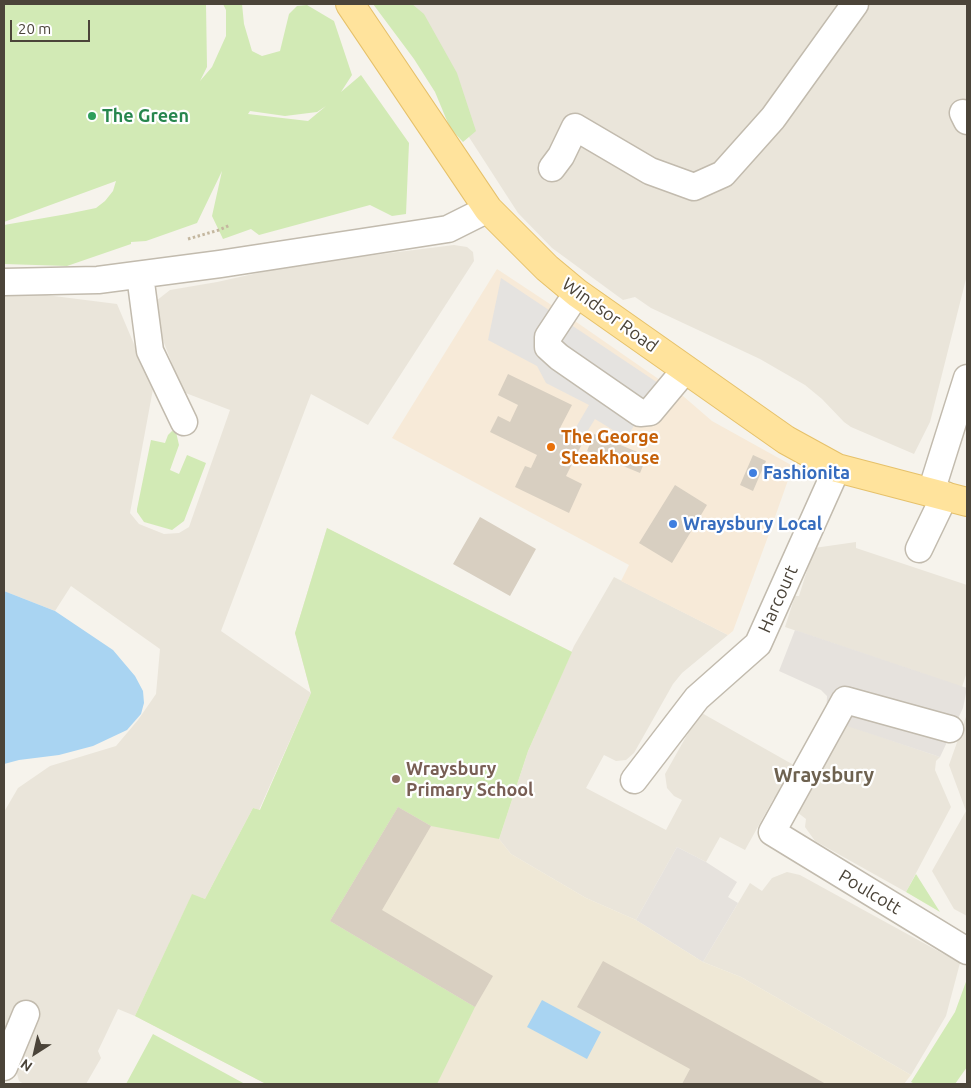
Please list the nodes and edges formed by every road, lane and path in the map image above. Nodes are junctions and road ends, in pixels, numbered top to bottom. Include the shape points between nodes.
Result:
1 (350, 4) edge
2 (855, 4) edge
3 (552, 168) dead end
4 (488, 209) junction
5 (140, 275) junction
6 (4, 282) edge
7 (577, 294) junction
8 (685, 370) junction
9 (967, 378) edge
10 (184, 422) dead end
11 (838, 468) junction
12 (948, 496) edge
13 (919, 549) dead end
14 (950, 729) dead end
15 (634, 780) dead end
16 (967, 951) edge
17 (26, 1014) dead end
18 (4, 1067) edge

1 - 4 main road, Windsor Road
2 - 3 street via 773,118 723,174 694,187 650,171 575,127
4 - 5 street via 448,229
4 - 7 main road, Windsor Road
5 - 6 street via 98,280
5 - 10 street via 150,351
7 - 8 main road, Windsor Road
7 - 8 street via 548,337 548,347 559,357 640,413 650,412
8 - 11 main road, Windsor Road via 786,440
9 - 12 street
11 - 12 main road, Windsor Road
11 - 15 street, Harcourt via 758,644 697,698
12 - 13 street
14 - 16 street, Poulcott via 844,700 772,832
17 - 18 street

